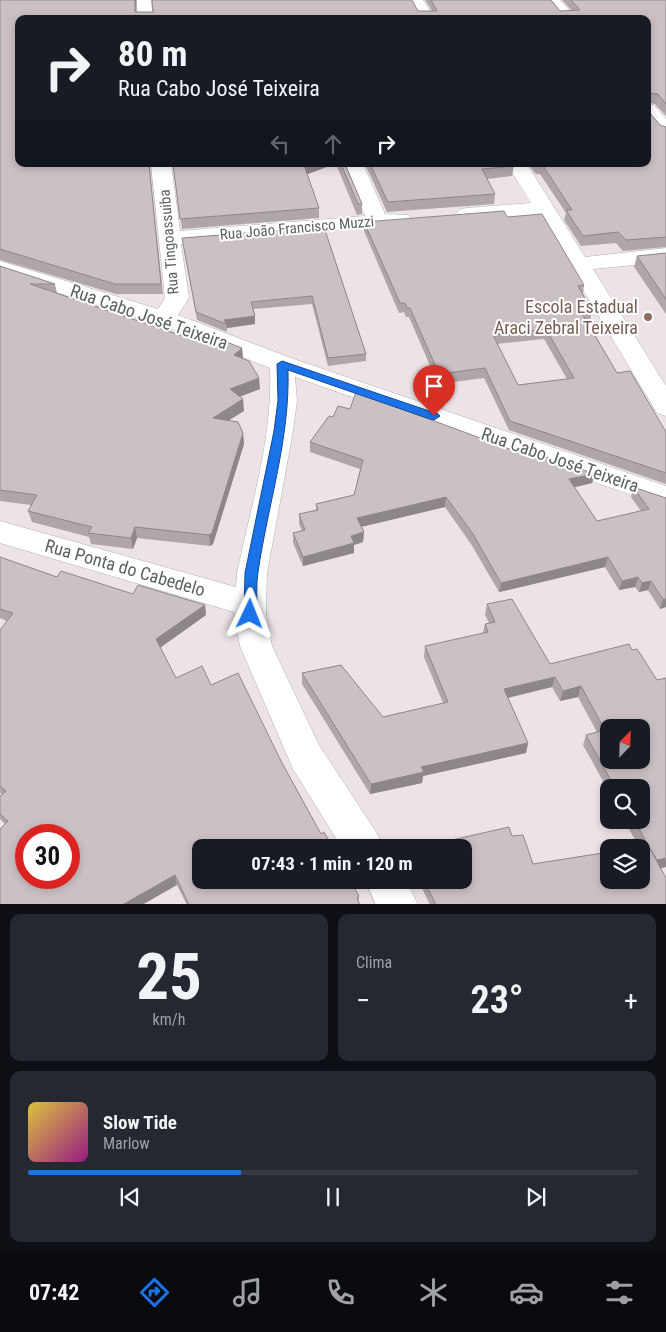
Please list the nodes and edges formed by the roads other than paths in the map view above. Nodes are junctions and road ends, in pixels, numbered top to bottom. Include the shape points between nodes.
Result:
1 (144, 0) edge
2 (416, 0) edge
3 (552, 0) edge
4 (145, 15) edge
5 (425, 15) edge
6 (565, 15) edge
7 (651, 112) edge
8 (666, 130) edge
9 (161, 167) edge
10 (354, 167) edge
11 (519, 167) edge
12 (544, 208) junction
13 (447, 216) edge
14 (417, 218) edge
15 (378, 221) junction
16 (170, 238) junction
17 (666, 255) edge
18 (579, 264) junction
19 (0, 268) edge
20 (164, 318) junction
21 (282, 364) junction
22 (666, 407) edge
23 (666, 497) edge
24 (0, 532) edge
25 (250, 604) junction
26 (358, 839) edge
27 (389, 889) edge
28 (398, 904) edge

1 - 4 street
2 - 5 street
3 - 6 street
7 - 8 street
9 - 16 street, Rua Tingoassuiba
10 - 15 street
11 - 12 street
12 - 13 street
12 - 18 street
14 - 15 street, Rua João Francisco Muzzi
15 - 16 street, Rua João Francisco Muzzi
16 - 20 street, Rua Tingoassuiba via 177,298
17 - 18 street
18 - 22 street
19 - 20 street, Rua Cabo José Teixeira
20 - 21 street, Rua Cabo José Teixeira
21 - 23 street, Rua Cabo José Teixeira
21 - 25 street via 284,400 280,431 252,573
24 - 25 street, Rua Ponta do Cabedelo
25 - 26 street via 256,646 298,740
27 - 28 street

